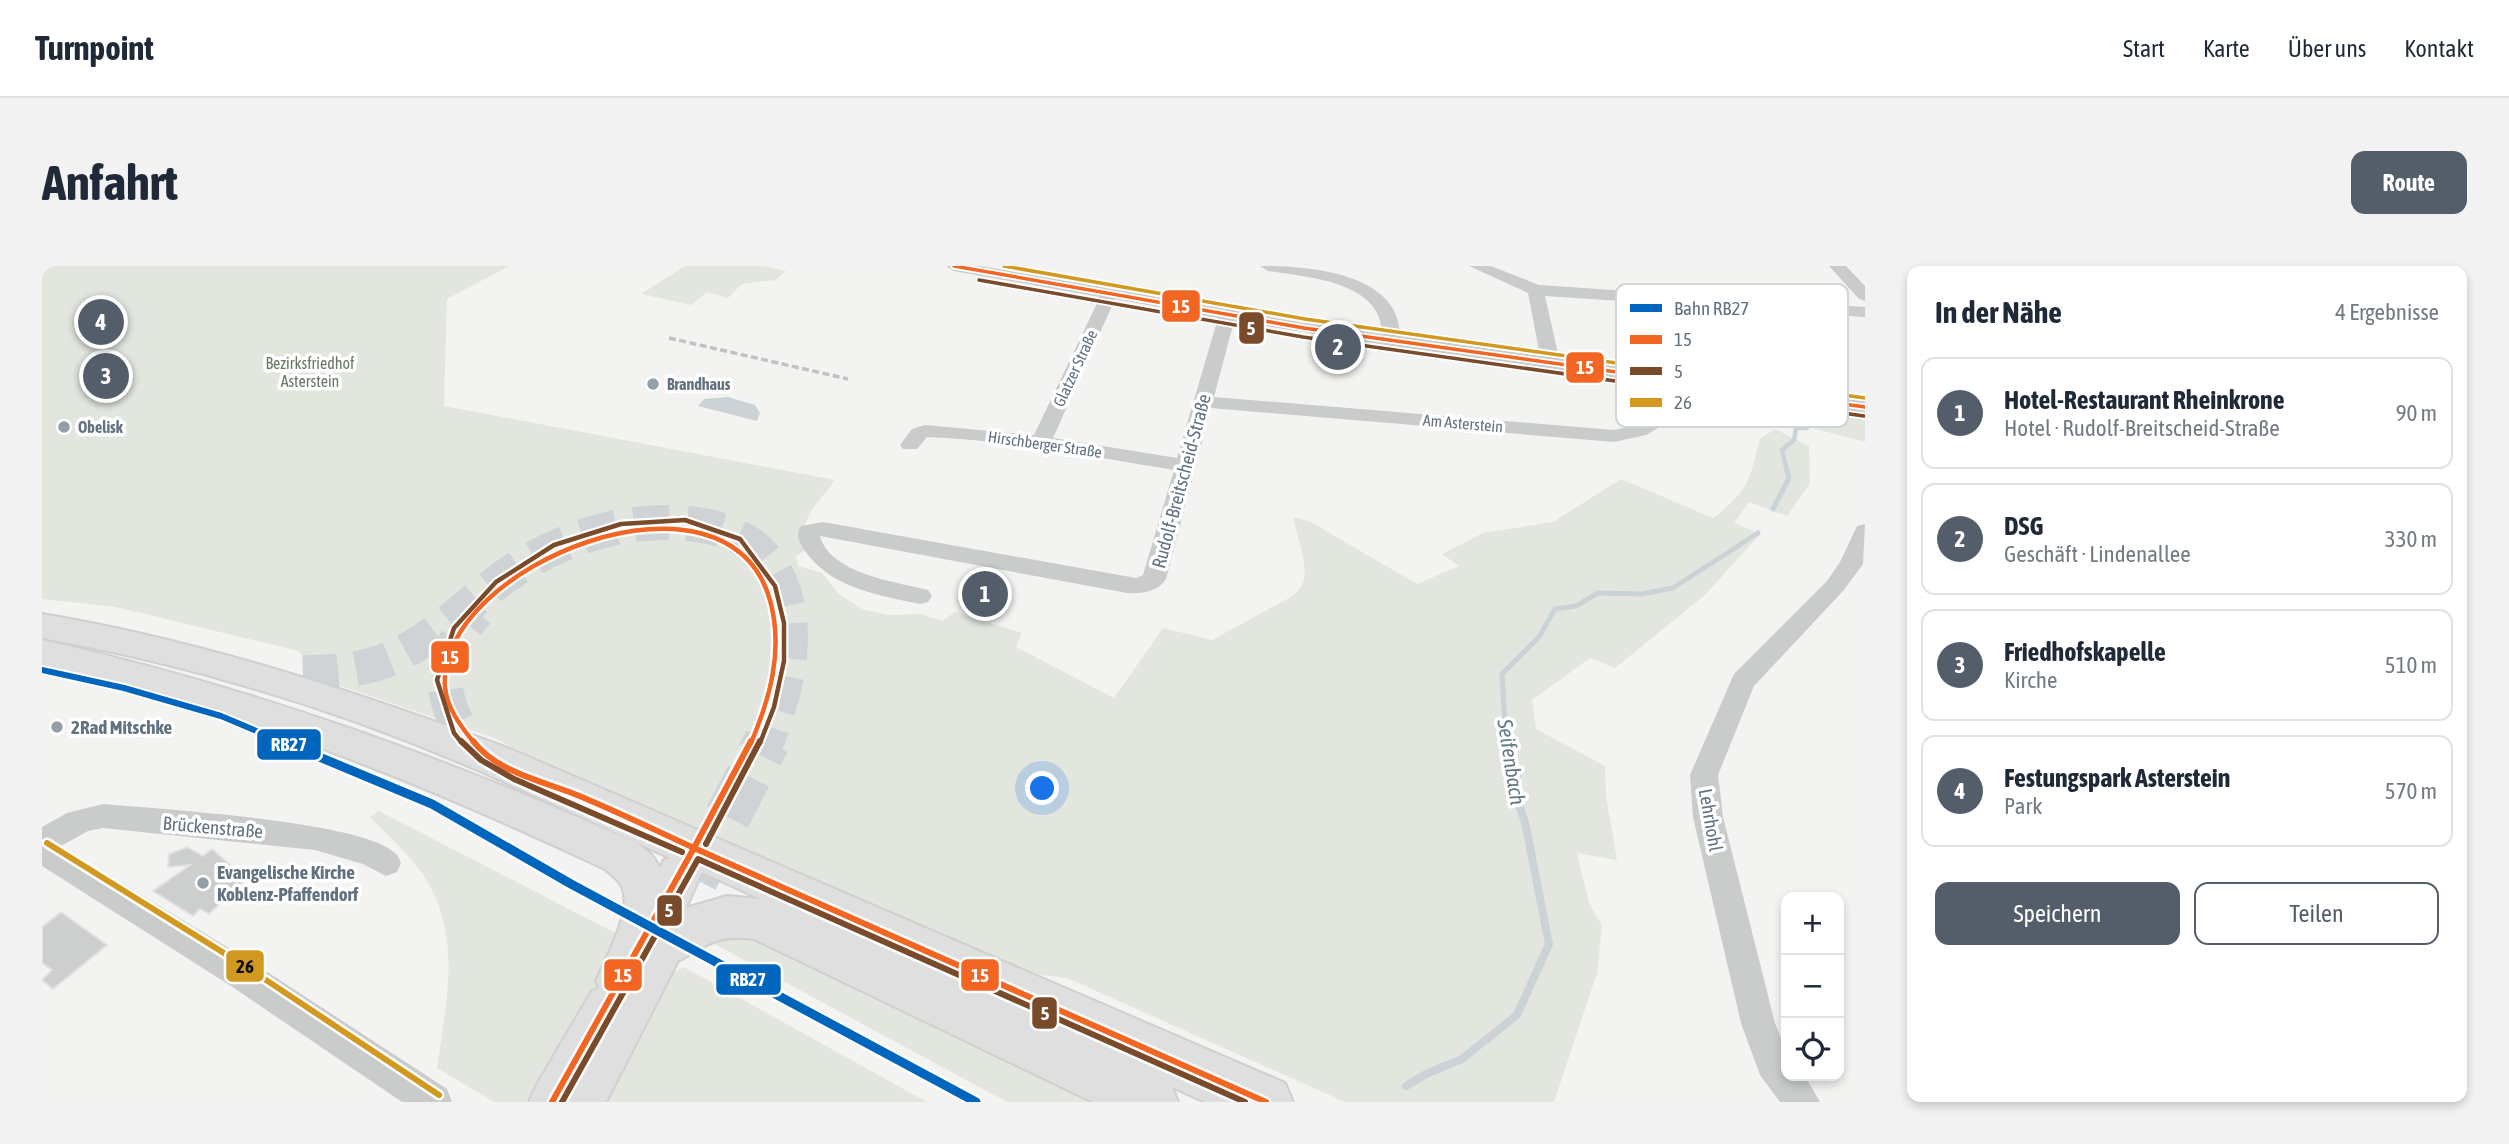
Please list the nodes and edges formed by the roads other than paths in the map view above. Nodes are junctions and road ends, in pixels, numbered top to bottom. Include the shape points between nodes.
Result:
1 (954, 266) edge
2 (1268, 266) edge
3 (1477, 266) edge
4 (1837, 266) edge
5 (983, 268) edge
6 (1536, 290) junction
7 (1109, 294) junction
8 (1616, 295) edge
9 (1865, 296) edge
10 (1227, 315) junction
11 (1391, 341) junction
12 (1551, 364) junction
13 (1616, 373) edge
14 (1203, 402) junction
15 (1646, 427) edge
16 (1041, 442) junction
17 (910, 445) dead end
18 (1186, 466) junction
19 (1864, 536) edge
20 (920, 596) dead end
21 (42, 626) edge
22 (42, 639) edge
23 (42, 653) edge
24 (200, 662) junction
25 (303, 673) tunnel mouth
26 (457, 723) tunnel mouth
27 (495, 760) junction
28 (42, 844) edge
29 (42, 850) edge
30 (386, 863) dead end
31 (673, 909) junction
32 (621, 981) joint
33 (434, 1102) edge
34 (552, 1102) edge
35 (581, 1102) edge
36 (1151, 1102) edge
37 (1212, 1102) edge
38 (1266, 1102) edge
39 (1802, 1102) edge

1 - 5 street
2 - 11 street via 1363,290 1390,318
3 - 6 street
4 - 9 street
5 - 7 street
6 - 8 street
6 - 12 street
7 - 10 street
7 - 16 street, Glatzer Straße
10 - 11 street
10 - 14 street, Rudolf-Breitscheid-Straße
11 - 12 street
12 - 13 street
14 - 15 street, Am Asterstein via 1614,436
14 - 18 street, Rudolf-Breitscheid-Straße
16 - 17 street, Hirschberger Straße via 936,430 919,433
16 - 18 street, Hirschberger Straße
18 - 20 street, Rudolf-Breitscheid-Straße via 1154,579 1139,586 878,538 809,531 811,544 835,568 874,586
19 - 39 street, Lehrhohl via 1835,586 1743,681 1704,775 1709,817 1758,1023 1773,1063
21 - 24 highway
22 - 37 highway via 208,677 417,747 543,797
23 - 31 highway via 232,701 450,779 621,856
24 - 25 highway
24 - 27 highway via 344,705
26 - 27 highway
27 - 38 highway
28 - 30 street, Brückenstraße via 72,823 103,816 315,838 372,854
29 - 33 street via 243,975
31 - 32 highway
31 - 35 main road
31 - 36 highway via 769,922
32 - 34 main road

